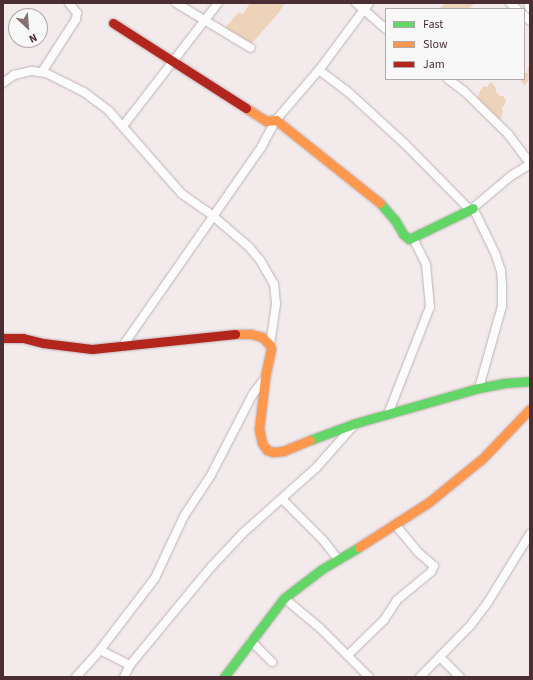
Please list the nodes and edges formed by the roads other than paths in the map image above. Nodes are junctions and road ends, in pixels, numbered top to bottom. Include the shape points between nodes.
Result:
1 (69, 3) edge
2 (176, 3) edge
3 (218, 3) edge
4 (356, 3) edge
5 (369, 3) edge
6 (528, 3) edge
7 (530, 9) edge
8 (364, 11) junction
9 (205, 21) junction
10 (113, 23) dead end
11 (385, 28) edge
12 (251, 48) dead end
13 (172, 62) junction
14 (319, 70) junction
15 (42, 72) junction
16 (449, 80) edge
17 (3, 83) edge
18 (276, 120) junction
19 (123, 126) junction
20 (530, 164) edge
21 (472, 209) junction
22 (213, 216) junction
23 (413, 238) junction
24 (3, 338) edge
25 (270, 345) junction
26 (122, 347) junction
27 (265, 378) junction
28 (530, 381) edge
29 (479, 388) junction
30 (530, 409) edge
31 (388, 414) junction
32 (356, 423) junction
33 (282, 498) junction
34 (395, 526) junction
35 (530, 534) edge
36 (338, 558) junction
37 (284, 598) junction
38 (251, 640) junction
39 (100, 650) junction
40 (348, 655) junction
41 (440, 657) junction
42 (272, 662) dead end
43 (130, 665) junction
44 (76, 677) edge
45 (124, 677) edge
46 (224, 677) edge
47 (369, 677) edge
48 (420, 677) edge
49 (460, 677) edge

1 - 15 street via 77,13 76,19
2 - 9 street
3 - 9 street
4 - 8 street
5 - 8 street
6 - 7 street
8 - 11 street
8 - 14 street
9 - 12 street
9 - 13 street
10 - 13 main road
13 - 18 main road via 266,121
13 - 19 street
14 - 18 street
14 - 21 street via 346,90 406,144
15 - 17 street via 24,72
15 - 19 street via 90,96
16 - 20 street via 508,134
18 - 22 street via 262,146
18 - 23 main road via 378,202 395,220 405,237
19 - 22 street via 182,194
20 - 21 street
21 - 23 main road
21 - 29 street via 495,253 502,284 502,306
22 - 25 street via 249,247 274,284 276,304
22 - 26 street
23 - 31 street via 426,264 430,308
24 - 26 main road via 23,338 72,348
25 - 26 main road via 262,338 251,334 230,334
25 - 27 main road via 271,353
27 - 32 main road via 259,429 260,438 267,450 282,451
27 - 39 street via 253,394 211,475 184,516 155,578
28 - 29 main road
29 - 31 main road
30 - 34 main road via 482,459
31 - 32 main road
32 - 33 street via 316,468
33 - 36 street
33 - 43 street via 243,533 212,566
34 - 36 main road
34 - 40 street via 434,566 431,572 397,600 384,620
35 - 41 street via 488,602 470,626
36 - 37 main road
37 - 38 main road
37 - 40 street
38 - 42 street
38 - 46 main road
39 - 43 street
39 - 44 street
40 - 47 street
41 - 48 street
41 - 49 street
43 - 45 street

